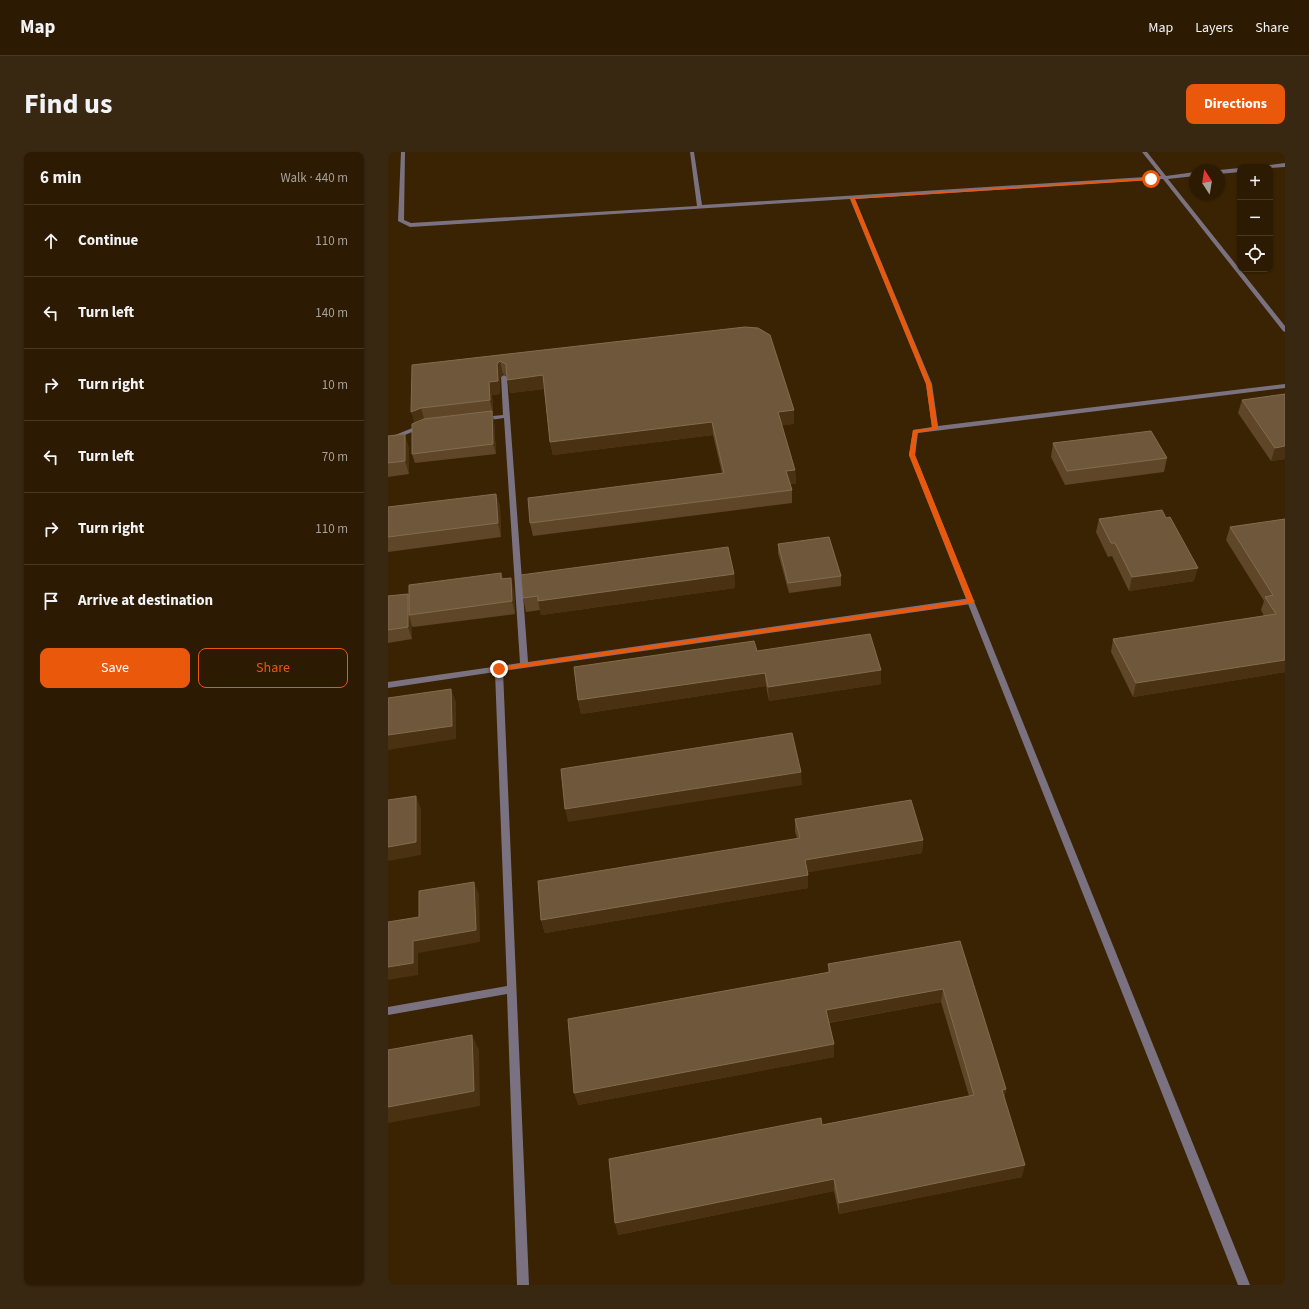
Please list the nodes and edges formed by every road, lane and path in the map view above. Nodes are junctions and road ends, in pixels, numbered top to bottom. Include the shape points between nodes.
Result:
1 (403, 152) edge
2 (692, 152) edge
3 (1144, 152) edge
4 (1285, 165) edge
5 (1273, 166) edge
6 (1237, 170) edge
7 (1225, 171) edge
8 (1189, 175) edge
9 (1163, 178) junction
10 (852, 198) junction
11 (700, 207) junction
12 (1285, 330) edge
13 (504, 377) edge
14 (1285, 386) edge
15 (507, 416) junction
16 (477, 420) edge
17 (432, 425) edge
18 (935, 429) junction
19 (388, 440) edge
20 (971, 601) junction
21 (524, 666) junction
22 (499, 669) junction
23 (388, 685) edge
24 (512, 989) junction
25 (388, 1011) edge
26 (523, 1285) edge
27 (1244, 1285) edge

1 - 11 street via 401,221 410,225
2 - 11 street
3 - 9 street
4 - 5 street
6 - 7 street
8 - 9 street
9 - 10 street
9 - 12 street
10 - 11 street
10 - 18 street via 929,384
13 - 15 street
14 - 18 street
15 - 16 street
15 - 21 street
17 - 19 street
18 - 20 street via 915,431 912,455
20 - 21 street
20 - 27 street
21 - 22 street
22 - 23 street
22 - 24 street
24 - 25 street
24 - 26 street

